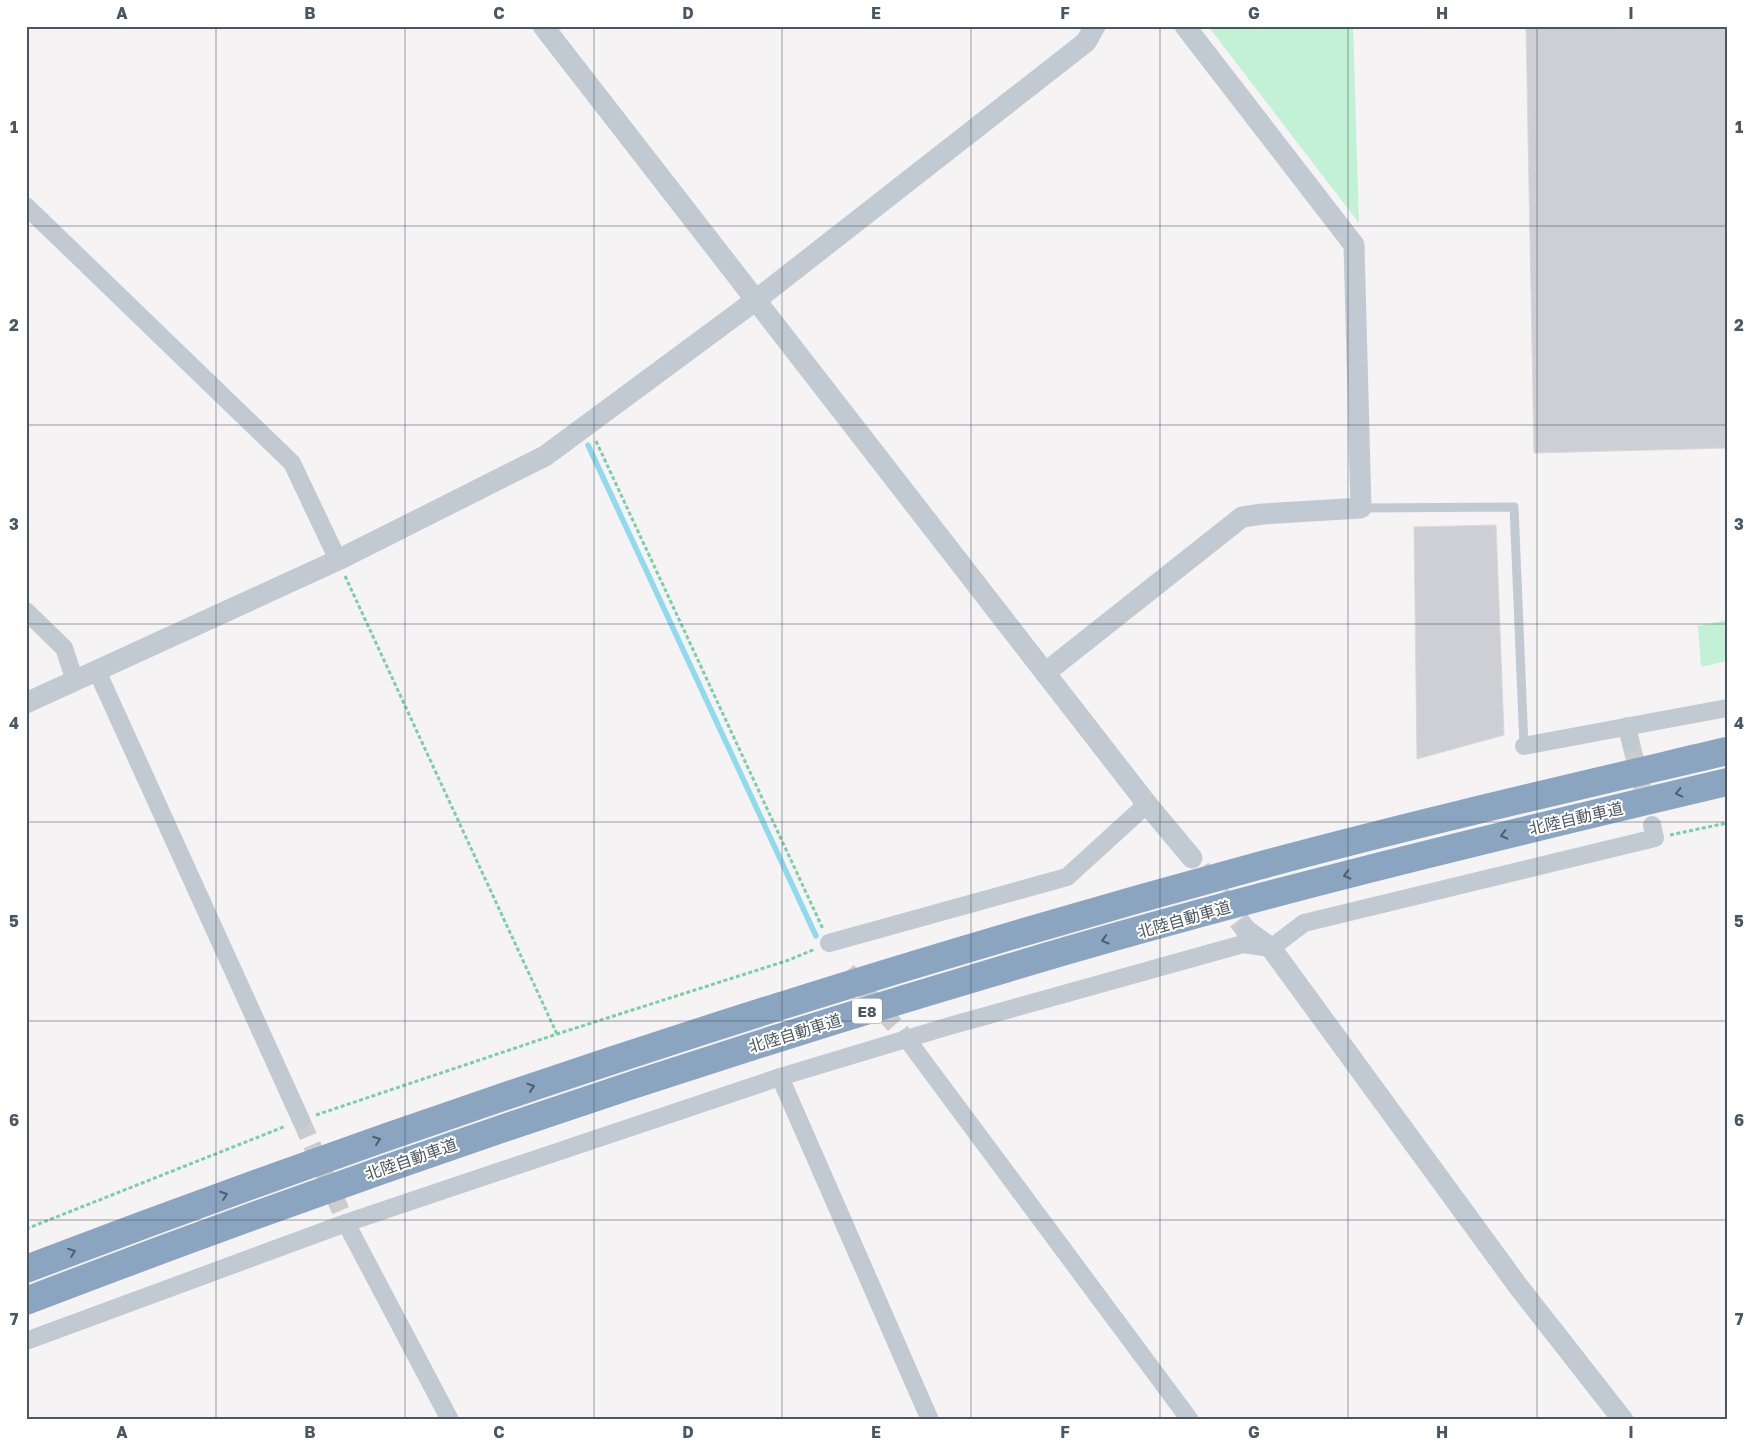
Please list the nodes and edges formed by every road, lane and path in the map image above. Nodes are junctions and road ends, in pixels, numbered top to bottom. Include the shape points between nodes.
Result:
1 (543, 26) edge
2 (1094, 26) edge
3 (1186, 26) edge
4 (26, 206) edge
5 (756, 300) junction
6 (587, 423) junction
7 (1361, 508) junction
8 (338, 560) junction
9 (26, 611) edge
10 (97, 671) junction
11 (1045, 673) junction
12 (74, 681) junction
13 (26, 703) edge
14 (1727, 708) edge
15 (1627, 726) junction
16 (1631, 744) tunnel mouth
17 (1524, 746) joint
18 (1727, 751) edge
19 (1727, 782) edge
20 (1147, 804) junction
21 (1727, 823) edge
22 (1653, 831) joint
23 (1192, 858) tunnel mouth
24 (1246, 930) tunnel mouth
25 (829, 942) junction
26 (1271, 948) junction
27 (557, 1034) junction
28 (906, 1038) junction
29 (780, 1077) junction
30 (301, 1120) junction
31 (346, 1223) junction
32 (26, 1229) edge
33 (26, 1269) edge
34 (26, 1301) edge
35 (26, 1340) edge
36 (450, 1420) edge
37 (930, 1420) edge
38 (1190, 1420) edge
39 (1623, 1420) edge

1 - 5 street
2 - 5 street via 1086,42
3 - 7 street via 1354,245
4 - 8 street via 292,463
5 - 6 street
5 - 11 street
6 - 8 street via 545,456
6 - 25 path
7 - 11 street via 1242,517
7 - 17 lane via 1514,507
8 - 10 street
8 - 27 path
9 - 12 street via 64,648
10 - 12 street
10 - 30 street
11 - 20 street
12 - 13 street
14 - 15 street
15 - 16 street
15 - 17 street
33 -> 18 highway, 北陸自動車道 / E8 via 433,1120 732,1020 1004,938 1260,866
19 -> 34 highway, 北陸自動車道 / E8 via 1263,897 992,973 724,1054 450,1145 189,1238
20 - 23 street
20 - 25 street via 1067,877
21 - 22 path
22 - 26 street via 1304,923
24 - 26 street
25 - 27 path via 789,960
26 - 28 street via 1243,944
26 - 39 street via 1512,1278
27 - 30 path
28 - 29 street
28 - 38 street
29 - 31 street
29 - 37 street
30 - 32 path
31 - 35 street
31 - 36 street

